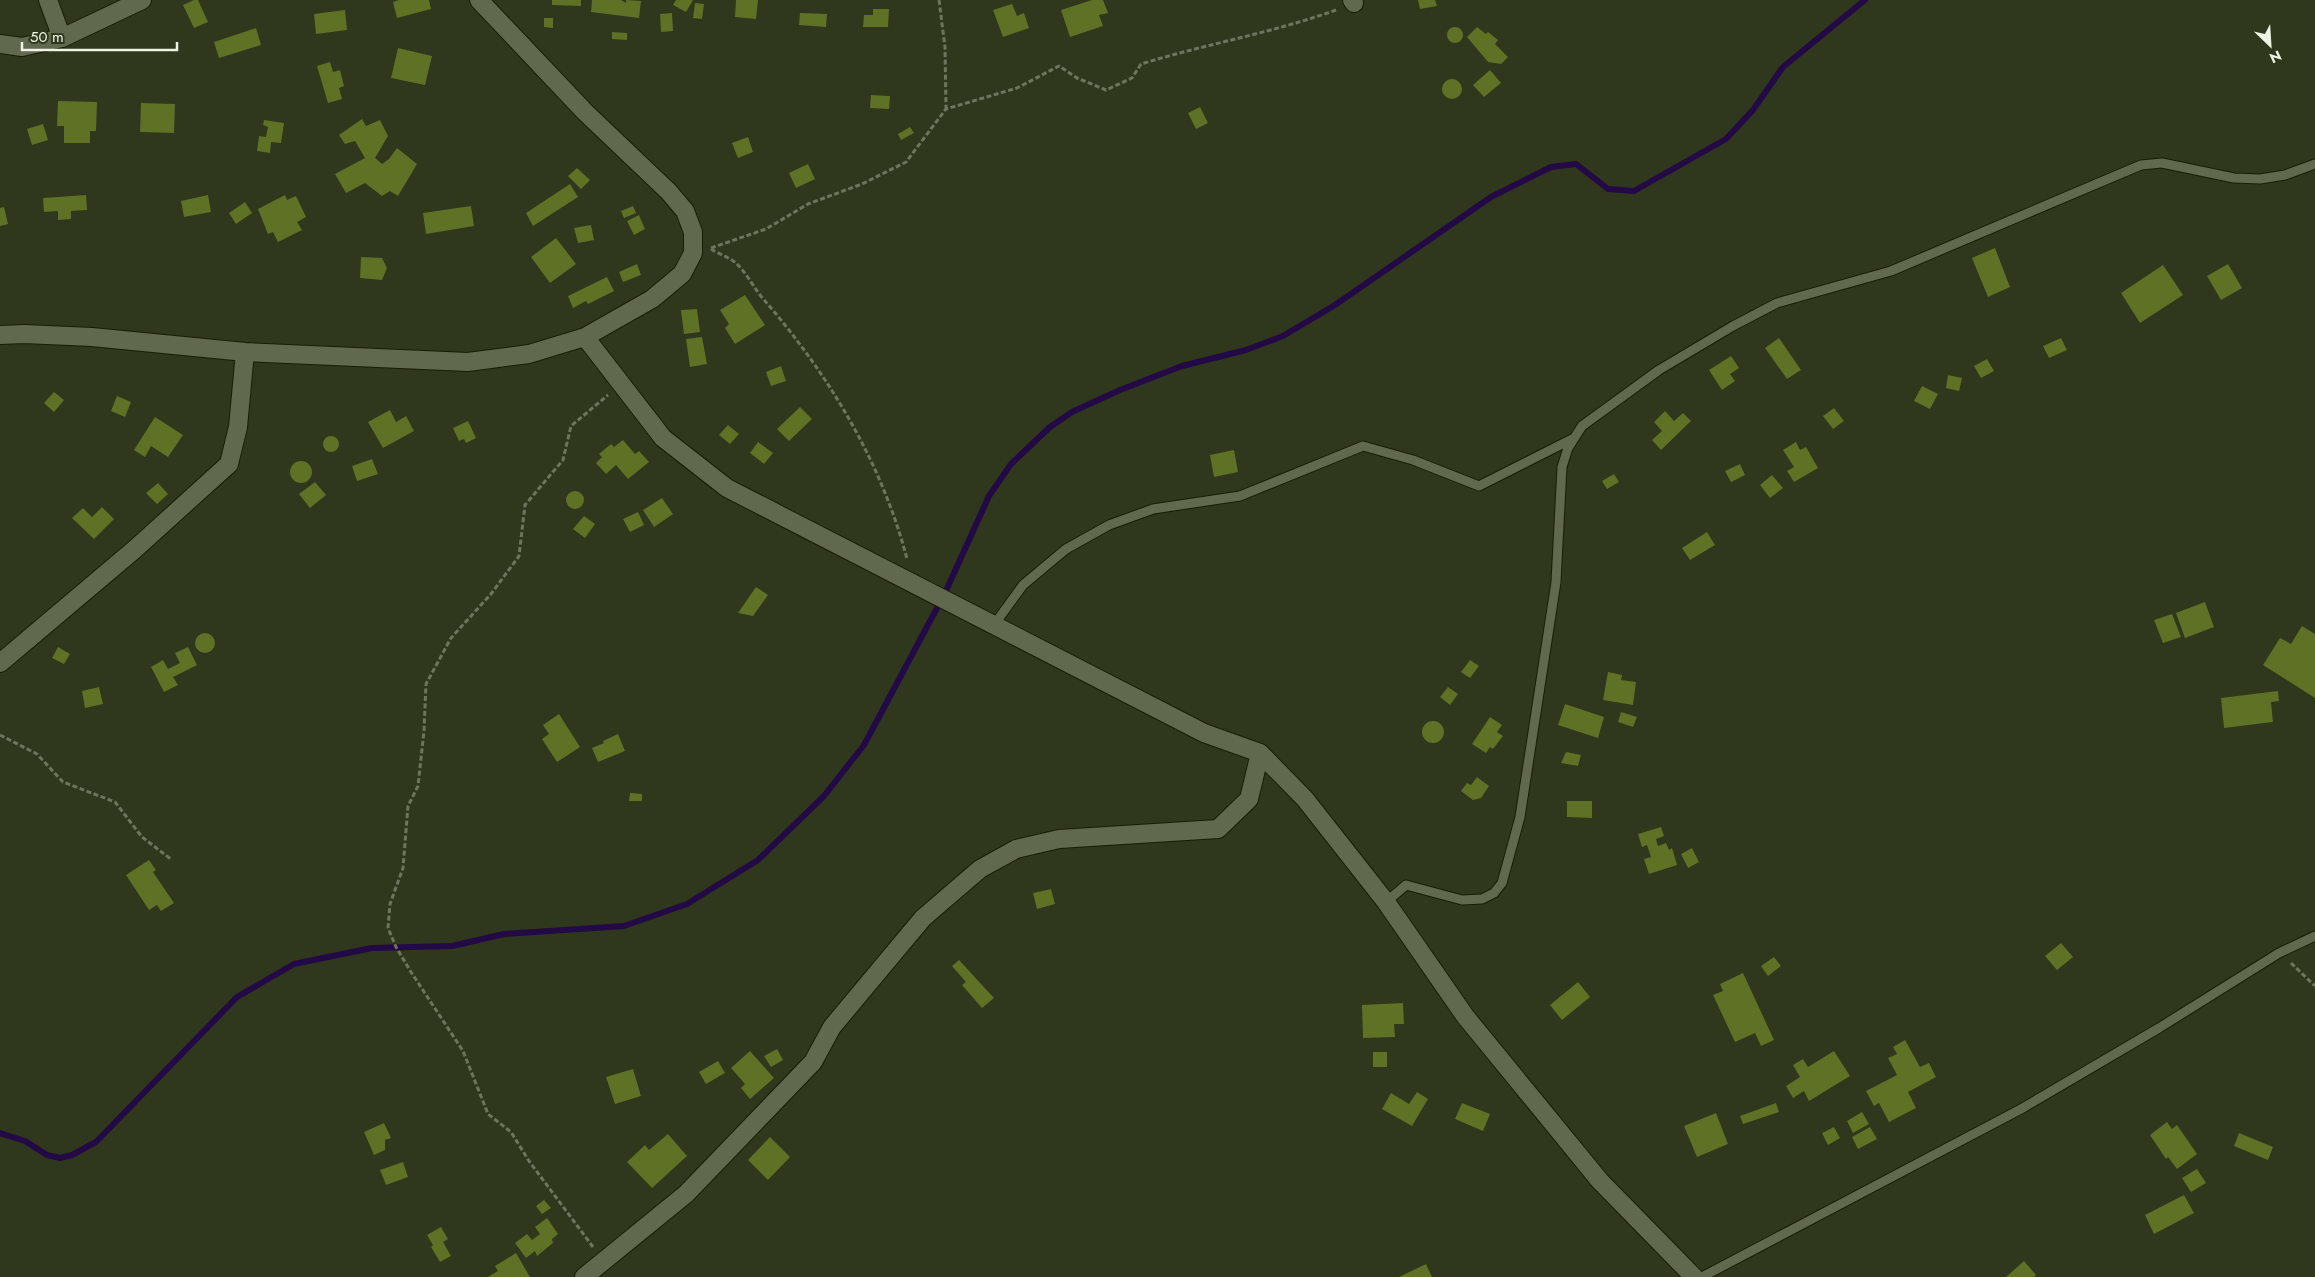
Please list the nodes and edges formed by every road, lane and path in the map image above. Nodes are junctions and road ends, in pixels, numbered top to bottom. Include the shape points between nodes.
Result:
1 (48, 0) edge
2 (142, 0) edge
3 (479, 0) edge
4 (939, 0) edge
5 (1353, 2) edge
6 (62, 38) junction
7 (0, 44) edge
8 (946, 108) junction
9 (2315, 164) edge
10 (0, 336) edge
11 (585, 337) junction
12 (245, 352) junction
13 (621, 384) junction
14 (1574, 438) junction
15 (909, 580) junction
16 (987, 620) junction
17 (0, 663) edge
18 (0, 735) edge
19 (1260, 753) junction
20 (172, 860) dead end
21 (1386, 902) junction
22 (2315, 936) edge
23 (2279, 953) junction
24 (2315, 986) edge
25 (603, 1262) junction
26 (584, 1277) edge
27 (1694, 1277) edge
28 (1702, 1277) edge

1 - 6 street
2 - 6 street
3 - 11 street via 585,112 669,192 684,211 693,232 693,253 682,274 652,299
4 - 8 path via 945,47
5 - 8 path via 1291,26 1141,64 1132,78 1106,90 1077,78 1059,66 1017,88
6 - 7 street via 22,47
8 - 15 path via 906,162 862,184 808,204 766,229 710,248 737,264 790,330 851,421 892,508 907,559
9 - 14 lane via 2285,175 2260,179 2234,178 2162,163 2141,165 1891,271 1777,303 1660,370 1582,426
10 - 12 street via 24,334 92,338
11 - 12 street via 529,354 468,362
11 - 13 street
12 - 17 street via 238,427 229,464 135,549
13 - 15 street via 663,438 727,488
13 - 25 path via 572,426 563,460 525,505 519,556 452,638 426,684 418,786 408,806 403,868 390,904 388,928 411,972 463,1051 488,1114 511,1132
14 - 16 lane via 1479,486 1413,460 1363,446 1240,496 1152,509 1109,525 1066,549
14 - 21 lane via 1562,467 1554,592 1520,817 1502,883 1494,893 1482,899 1462,900 1406,885
15 - 16 street
16 - 19 street via 1204,733
18 - 20 path via 37,754 63,782 115,802 142,837
19 - 21 street via 1306,799
19 - 25 street via 1249,800 1218,828 1059,839 1016,849 980,869 923,918 832,1027 813,1062 693,1187
21 - 27 street via 1465,1016 1600,1181
22 - 23 lane
23 - 24 path
23 - 28 lane via 2021,1109
25 - 26 street

